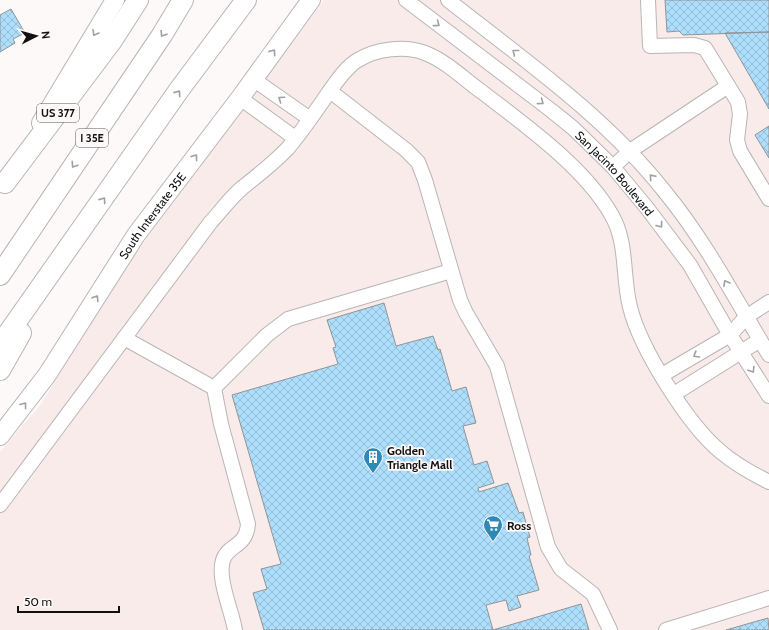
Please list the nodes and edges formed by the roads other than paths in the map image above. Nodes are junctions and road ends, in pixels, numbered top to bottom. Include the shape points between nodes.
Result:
1 (115, 0) edge
2 (138, 0) edge
3 (182, 0) edge
4 (246, 0) edge
5 (311, 0) edge
6 (406, 0) edge
7 (448, 0) edge
8 (648, 0) edge
9 (253, 79) junction
10 (728, 86) junction
11 (330, 91) junction
12 (240, 98) junction
13 (310, 119) junction
14 (295, 138) junction
15 (630, 152) junction
16 (613, 167) junction
17 (3, 187) edge
18 (769, 199) edge
19 (81, 232) junction
20 (451, 271) junction
21 (0, 275) edge
22 (769, 302) edge
23 (746, 317) junction
24 (730, 335) junction
25 (124, 338) junction
26 (760, 340) junction
27 (0, 344) edge
28 (741, 352) junction
29 (769, 355) edge
30 (0, 370) edge
31 (662, 375) junction
32 (214, 388) junction
33 (674, 394) junction
34 (769, 396) edge
35 (0, 436) edge
36 (769, 482) edge
37 (0, 505) edge
38 (769, 598) edge
39 (235, 630) edge
40 (610, 630) edge
41 (666, 630) edge

1 -> 17 main road
2 - 17 highway, US 377 via 111,42
3 -> 21 highway, I 35E via 158,42
19 -> 4 highway via 179,90
9 -> 5 main road, South Interstate 35E
6 -> 16 street, San Jacinto Boulevard via 552,111
15 -> 7 street, San Jacinto Boulevard via 575,99
8 - 10 street via 650,46 700,45 705,48
9 - 12 main road, South Interstate 35E
13 -> 9 street
10 - 15 street
10 - 18 street via 738,102 740,114 737,140 740,151
11 - 13 street
11 - 20 street via 418,162
11 - 31 street via 356,60 391,50 426,53 540,138 598,195 617,224 634,320 642,342
12 - 14 street
35 -> 12 main road, South Interstate 35E via 47,375 136,235
13 - 14 street
14 - 25 street via 275,161 241,188 210,223
15 - 16 street
23 -> 15 street, San Jacinto Boulevard via 708,251 665,192
16 -> 24 street, San Jacinto Boulevard via 690,265
19 - 27 highway
19 - 30 highway
20 - 32 street via 288,319 267,335
20 - 40 street via 466,313 497,366 548,547 561,569 592,594
22 - 23 street
23 - 24 street
23 - 26 street, San Jacinto Boulevard
24 - 28 street, San Jacinto Boulevard
24 -> 31 street
25 - 32 street
25 - 37 street
26 - 28 street
26 - 29 street, San Jacinto Boulevard
28 - 33 street
28 -> 34 street, San Jacinto Boulevard
31 - 33 street
32 - 39 street via 248,524 243,541 223,559 223,579
33 - 36 street via 690,419 721,452
38 - 41 street

